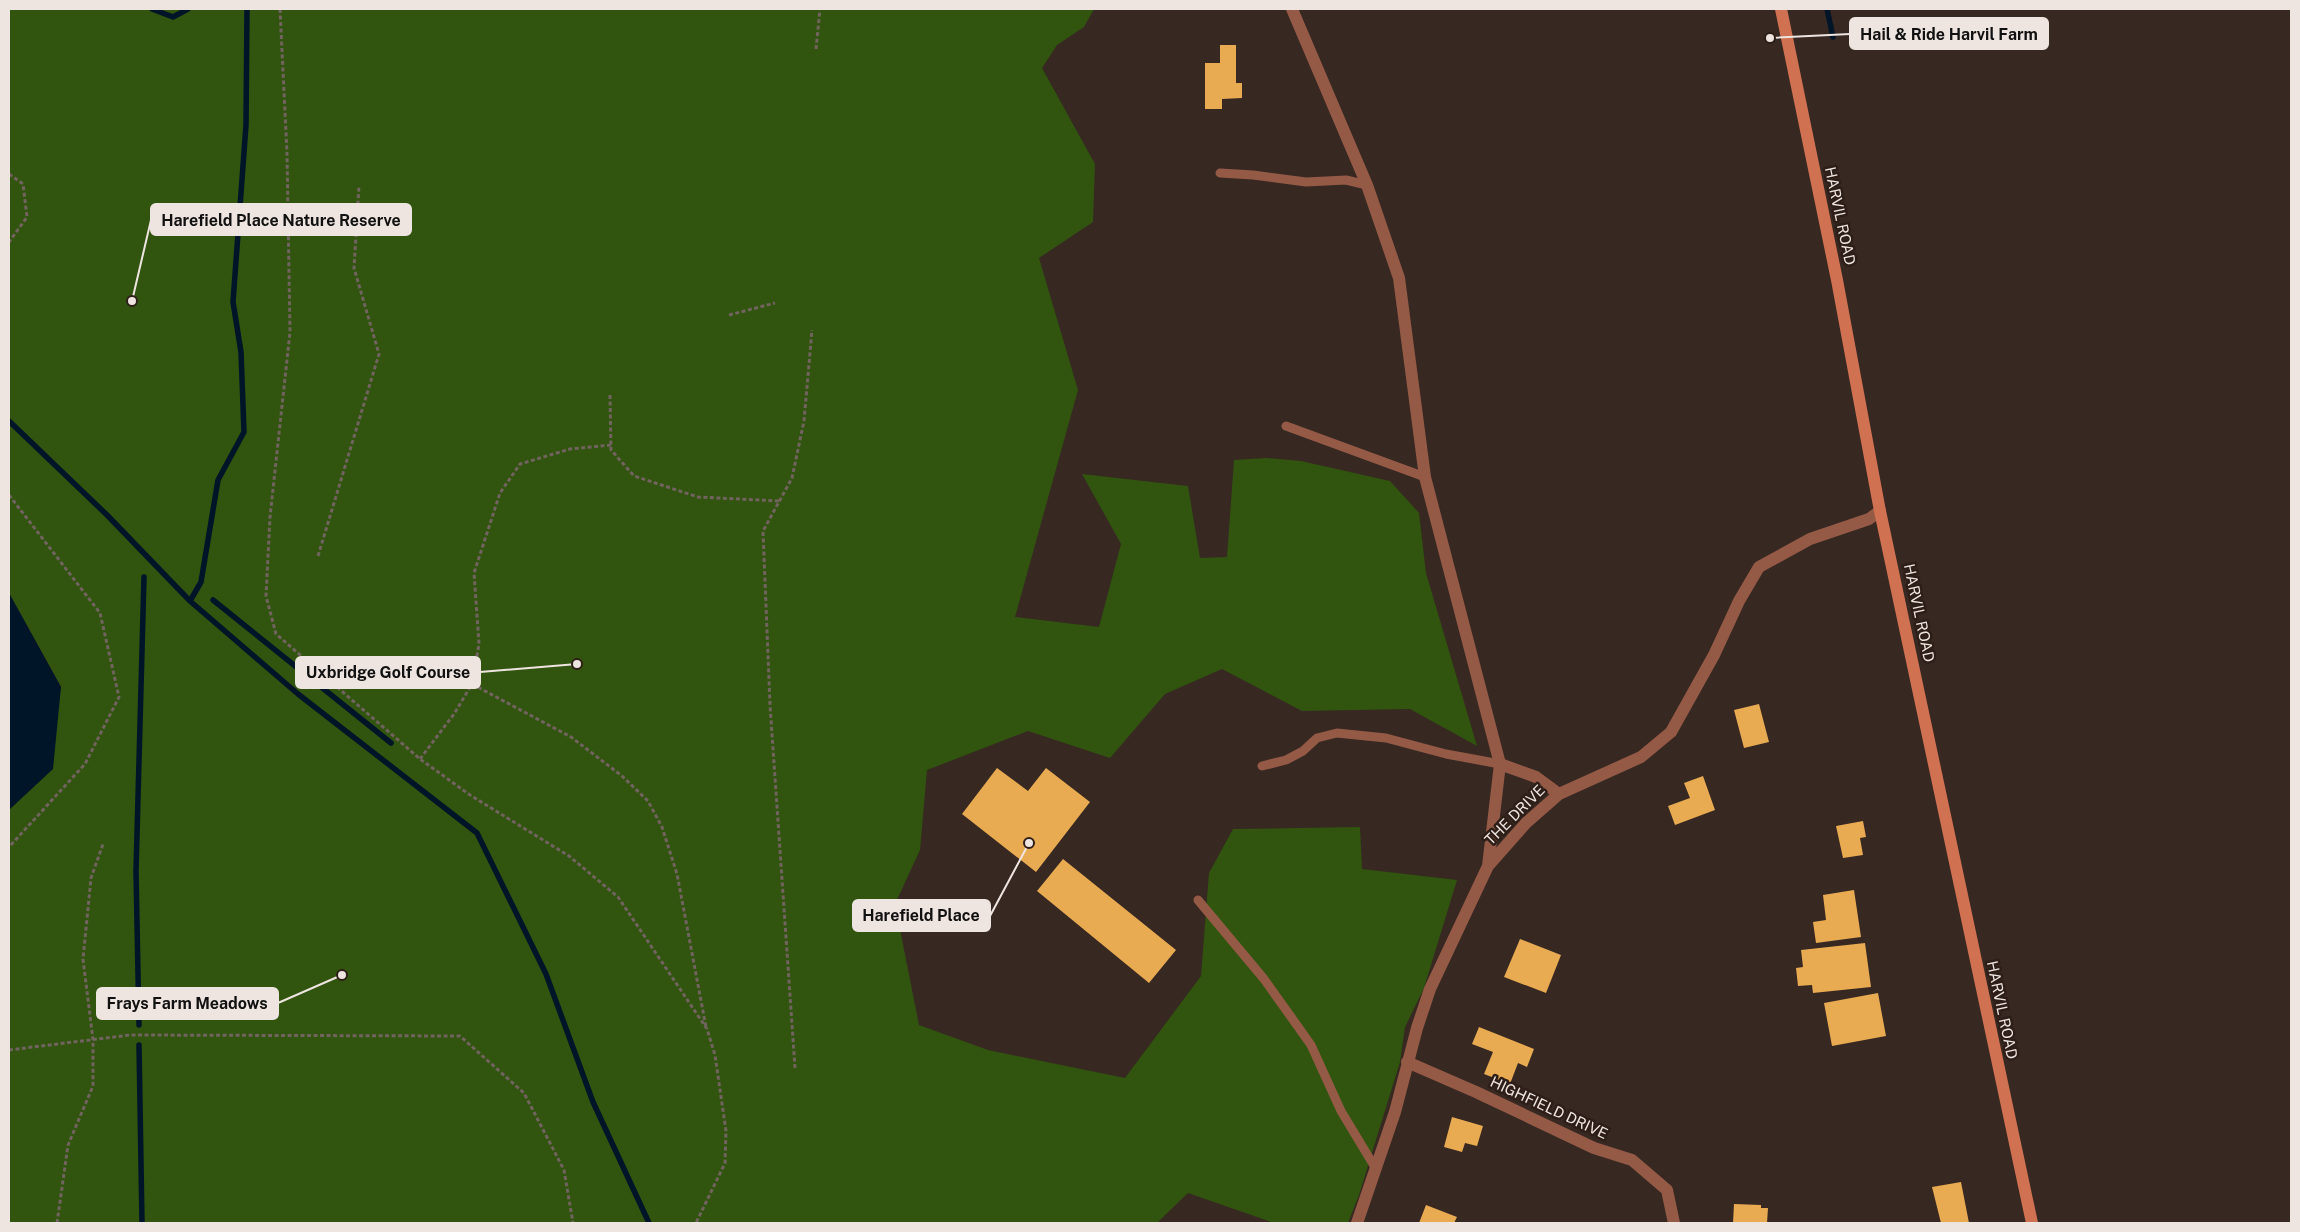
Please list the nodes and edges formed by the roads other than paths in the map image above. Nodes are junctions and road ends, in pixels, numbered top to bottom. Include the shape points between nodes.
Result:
1 (1292, 9) edge
2 (1781, 9) edge
3 (1220, 173) dead end
4 (1367, 185) junction
5 (1286, 426) dead end
6 (1425, 477) junction
7 (1880, 511) junction
8 (1500, 764) junction
9 (1262, 766) dead end
10 (1559, 794) junction
11 (1488, 866) junction
12 (1198, 900) dead end
13 (1407, 1062) junction
14 (1376, 1170) junction
15 (1357, 1223) edge
16 (1674, 1223) edge
17 (2032, 1223) edge

1 - 4 street
2 - 7 street, HARVIL ROAD via 1837,280
3 - 4 lane via 1306,182 1346,180
4 - 6 street via 1399,278
5 - 6 lane
6 - 8 street
7 - 10 street, THE DRIVE via 1869,519 1810,539 1758,567 1671,732 1641,757
7 - 17 street, HARVIL ROAD
8 - 9 lane via 1386,738 1337,733 1316,738 1303,751 1286,760
8 - 10 street via 1536,777
8 - 11 street
10 - 11 street, THE DRIVE via 1526,823
11 - 13 street, THE DRIVE via 1430,989
12 - 14 lane via 1264,979 1311,1046 1341,1111
13 - 14 street, THE DRIVE
13 - 16 street, HIGHFIELD DRIVE via 1594,1148 1632,1160 1667,1190
14 - 15 street, THE DRIVE

